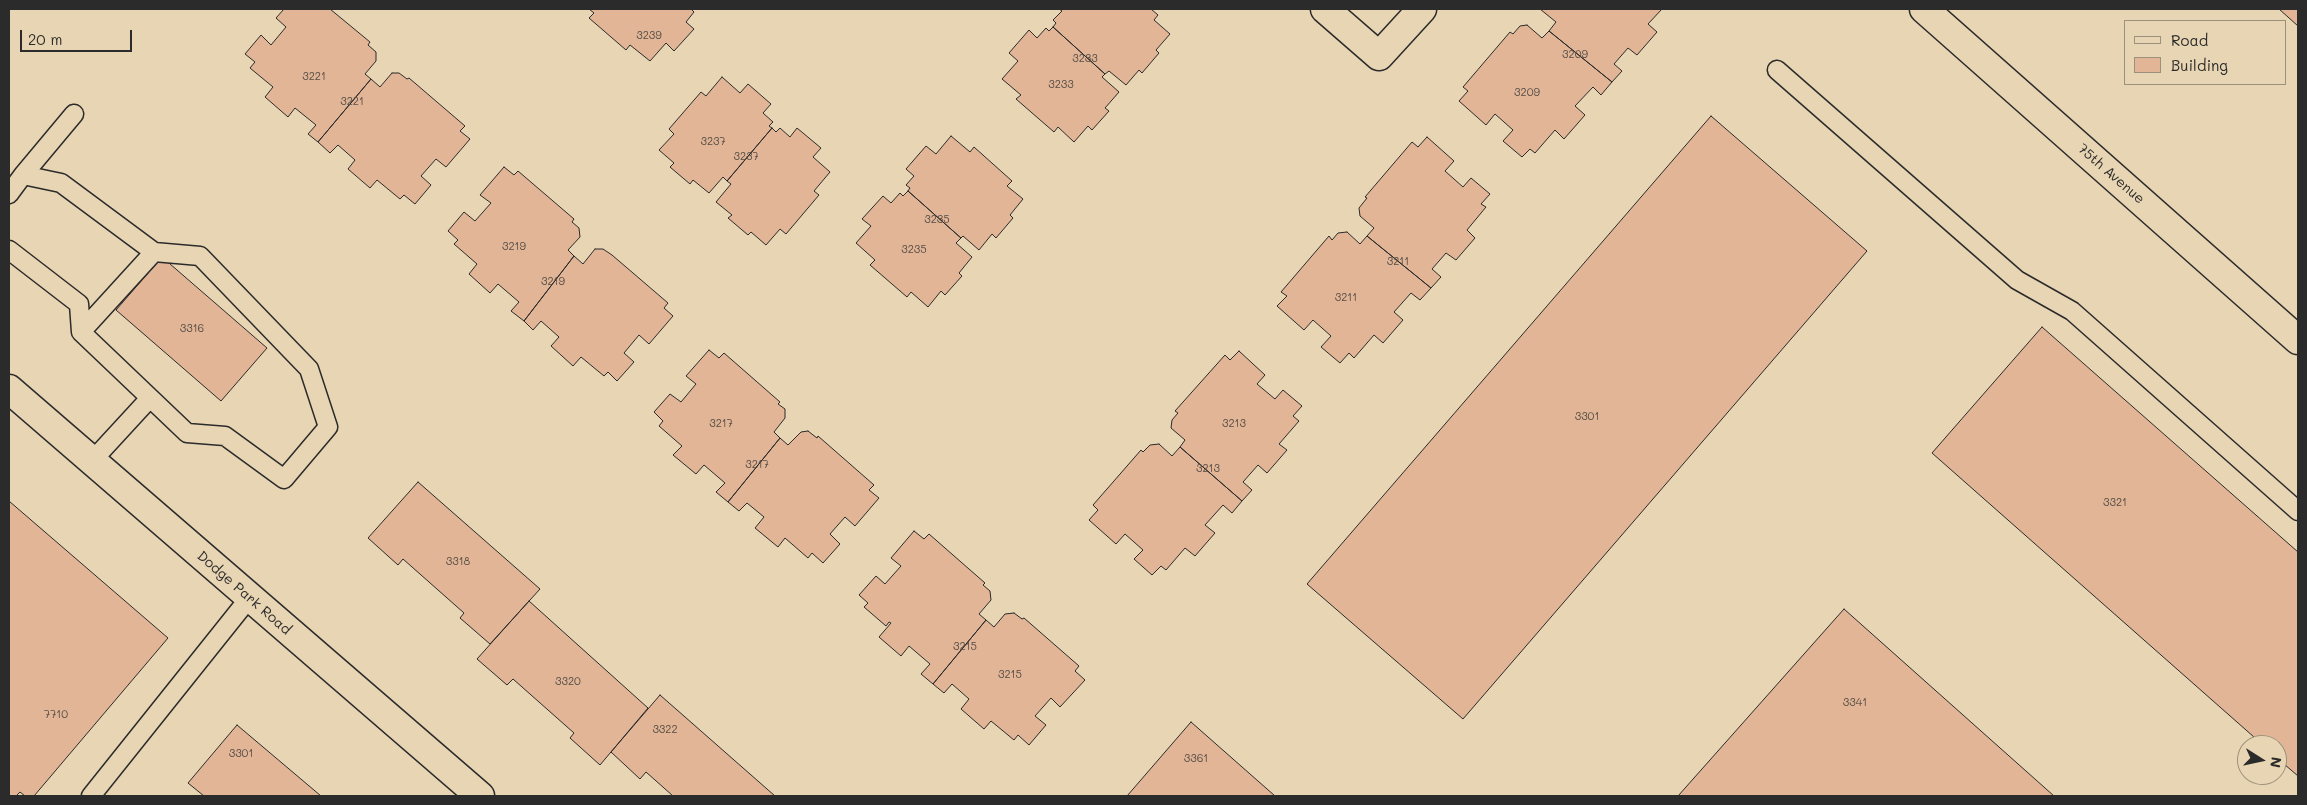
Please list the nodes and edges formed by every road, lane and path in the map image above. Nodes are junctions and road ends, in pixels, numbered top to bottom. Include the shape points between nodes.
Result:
1 (1326, 9) edge
2 (1422, 9) edge
3 (1924, 9) edge
4 (1777, 70) dead end
5 (74, 114) dead end
6 (23, 175) junction
7 (9, 194) edge
8 (9, 250) edge
9 (154, 252) junction
10 (81, 332) junction
11 (2298, 340) edge
12 (9, 389) edge
13 (150, 398) junction
14 (92, 461) junction
15 (2298, 511) edge
16 (250, 597) junction
17 (91, 796) edge
18 (480, 796) edge

1 - 2 street via 1379,56
3 - 11 street, 75th Avenue
4 - 15 lane via 2017,280 2072,311
5 - 6 lane
6 - 7 lane
6 - 9 lane via 61,183
8 - 10 lane via 79,304
9 - 10 lane
9 - 13 lane via 200,256 309,370 328,427 284,479 225,436 187,434
10 - 13 lane
12 - 14 street, Dodge Park Road
13 - 14 lane
14 - 16 street, Dodge Park Road
16 - 17 lane
16 - 18 street, Dodge Park Road

